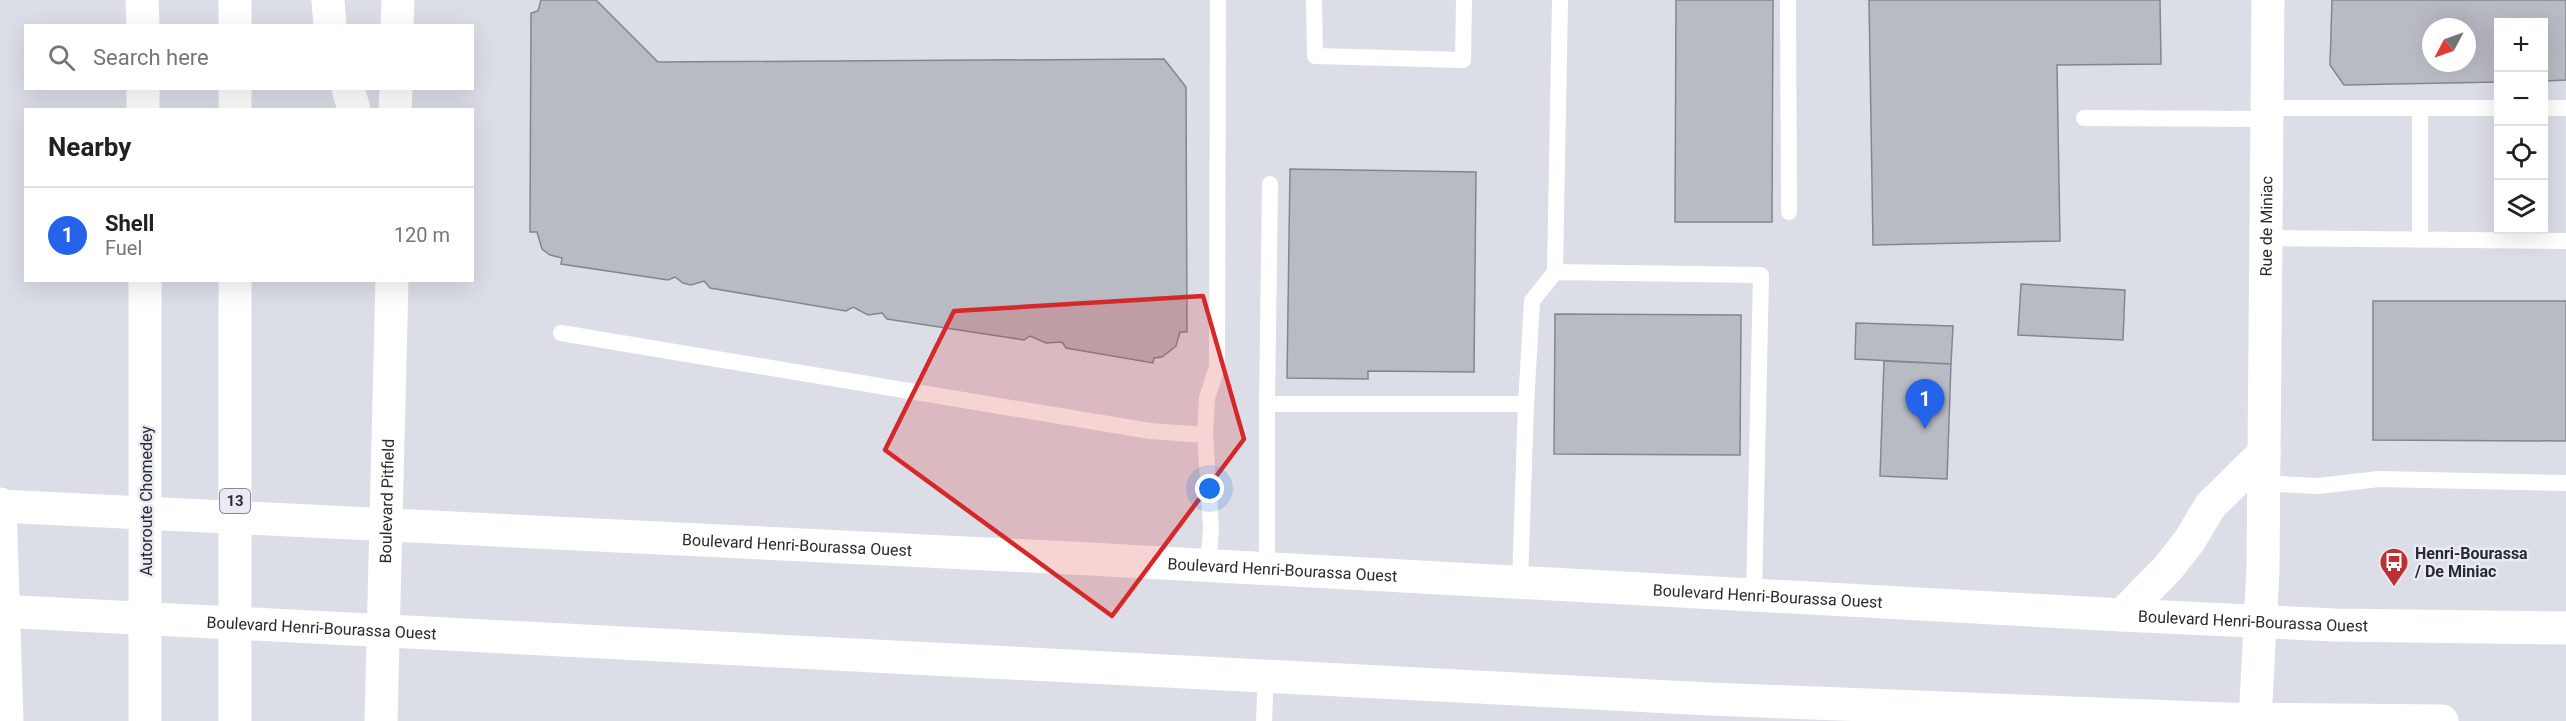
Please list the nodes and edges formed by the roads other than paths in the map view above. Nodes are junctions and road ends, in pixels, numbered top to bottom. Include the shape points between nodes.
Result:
1 (142, 0) edge
2 (235, 0) edge
3 (328, 0) edge
4 (398, 0) edge
5 (1218, 0) edge
6 (1314, 0) edge
7 (1464, 0) edge
8 (1560, 0) edge
9 (1788, 0) edge
10 (2268, 0) edge
11 (142, 24) edge
12 (235, 24) edge
13 (330, 24) edge
14 (397, 24) edge
15 (143, 90) edge
16 (235, 90) edge
17 (349, 90) edge
18 (396, 90) edge
19 (143, 108) edge
20 (235, 108) edge
21 (353, 108) edge
22 (395, 108) edge
23 (2420, 108) junction
24 (2494, 108) edge
25 (2548, 108) edge
26 (2566, 108) edge
27 (2267, 114) junction
28 (2084, 118) dead end
29 (1270, 184) dead end
30 (1789, 212) dead end
31 (2266, 238) junction
32 (2420, 240) junction
33 (2566, 241) edge
34 (1555, 272) junction
35 (145, 282) edge
36 (235, 282) edge
37 (392, 282) edge
38 (561, 333) dead end
39 (1267, 404) junction
40 (1526, 404) junction
41 (1205, 435) junction
42 (2254, 473) junction
43 (2566, 483) edge
44 (0, 505) edge
45 (1208, 566) junction
46 (1267, 569) junction
47 (1520, 583) junction
48 (1754, 596) junction
49 (0, 611) edge
50 (2122, 615) junction
51 (2261, 621) junction
52 (2566, 628) edge
53 (1266, 675) junction
54 (1710, 710) edge
55 (1879, 713) edge
56 (2255, 720) edge
57 (7, 721) edge
58 (145, 721) edge
59 (235, 721) edge
60 (381, 721) edge
61 (1264, 721) edge
62 (2442, 721) edge

1 - 11 main road
2 - 12 main road
3 - 13 main road
4 - 14 main road
5 - 41 lane via 1217,367 1207,398
6 - 7 lane via 1315,56 1463,60
8 - 34 lane
9 - 30 lane
10 - 27 main road, Rue de Miniac
15 - 19 main road
16 - 20 main road
17 - 21 main road
18 - 22 main road
23 - 24 lane
23 - 27 lane
23 - 32 lane
25 - 26 lane
27 - 28 lane
27 - 31 main road, Rue de Miniac
29 - 39 lane
31 - 32 lane
31 - 42 main road, Rue de Miniac
32 - 33 lane
34 - 40 lane via 1532,301
34 - 48 lane via 1761,275
35 - 58 main road, Autoroute Chomedey
36 - 59 main road, 13
37 - 60 main road, Boulevard Pitfield
38 - 41 lane via 1150,431
39 - 40 lane
39 - 46 lane
40 - 47 lane
41 - 45 lane via 1211,528
42 - 43 lane via 2318,486 2379,479
42 - 50 main road via 2210,506 2168,568
42 - 51 main road, Rue de Miniac
44 - 45 main road, Boulevard Henri-Bourassa Ouest
44 - 57 main road
45 - 46 main road, Boulevard Henri-Bourassa Ouest
46 - 47 main road, Boulevard Henri-Bourassa Ouest
47 - 48 main road, Boulevard Henri-Bourassa Ouest
48 - 50 main road, Boulevard Henri-Bourassa Ouest
49 - 53 main road, Boulevard Henri-Bourassa Ouest
50 - 51 main road, Boulevard Henri-Bourassa Ouest
51 - 52 main road, Boulevard Henri-Bourassa Ouest
51 - 56 main road, Rue de Miniac
53 - 54 main road, Boulevard Henri-Bourassa Ouest
53 - 61 lane
54 - 55 main road, Boulevard Henri-Bourassa Ouest
55 - 56 main road, Boulevard Henri-Bourassa Ouest
56 - 62 main road, Boulevard Henri-Bourassa Ouest

